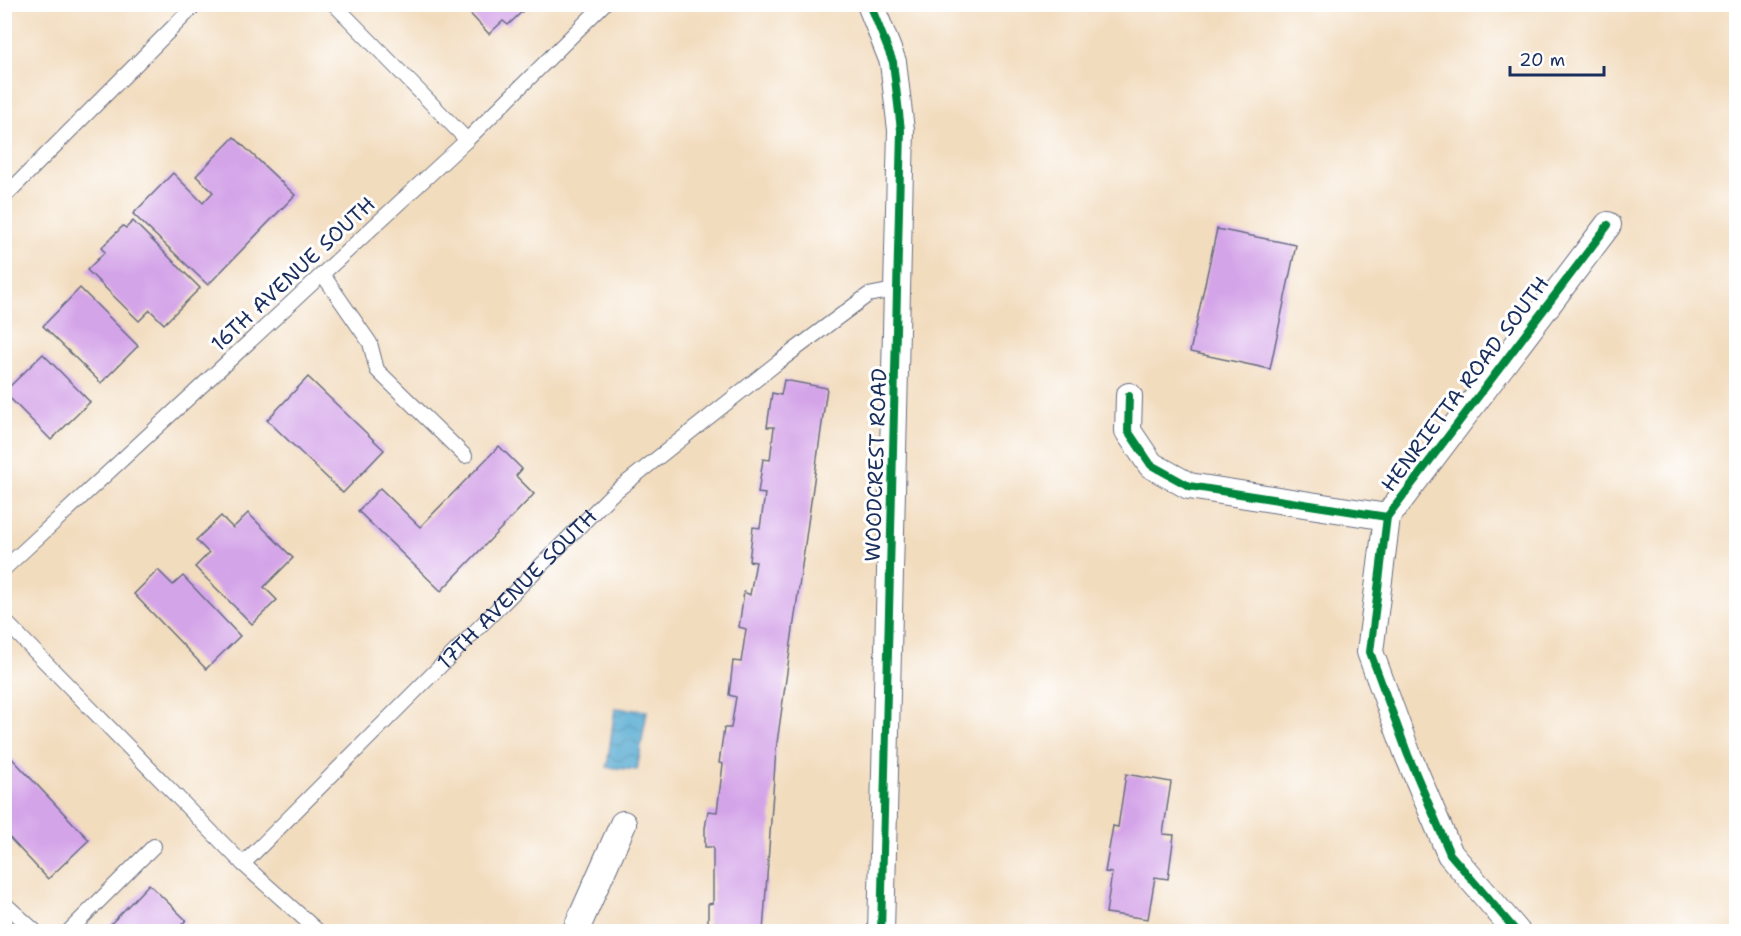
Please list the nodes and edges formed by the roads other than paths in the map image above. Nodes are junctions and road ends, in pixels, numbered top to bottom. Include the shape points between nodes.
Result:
1 (196, 4) edge
2 (334, 4) edge
3 (604, 4) edge
4 (870, 4) edge
5 (467, 140) junction
6 (4, 198) edge
7 (1608, 225) dead end
8 (323, 275) junction
9 (899, 289) junction
10 (1129, 396) dead end
11 (465, 456) dead end
12 (1387, 517) junction
13 (4, 569) edge
14 (4, 620) edge
15 (623, 824) dead end
16 (154, 846) dead end
17 (243, 864) junction
18 (4, 903) edge
19 (36, 932) edge
20 (68, 932) edge
21 (319, 932) edge
22 (575, 932) edge
23 (881, 932) edge
24 (1517, 932) edge

1 - 6 lane
2 - 5 lane
3 - 5 lane, 16TH AVENUE SOUTH
4 - 9 street, WOODCREST ROAD via 893,62 901,130
5 - 8 lane, 16TH AVENUE SOUTH
7 - 12 street, HENRIETTA ROAD SOUTH
8 - 11 lane via 370,343 378,370
8 - 13 lane, 16TH AVENUE SOUTH
9 - 17 lane, 17TH AVENUE SOUTH via 868,295 611,495
9 - 23 street, WOODCREST ROAD
10 - 12 street via 1128,431 1151,465 1189,486
12 - 24 street, HENRIETTA ROAD SOUTH via 1370,652 1450,854
14 - 17 lane
15 - 22 street
16 - 20 lane
17 - 21 lane
18 - 19 lane

